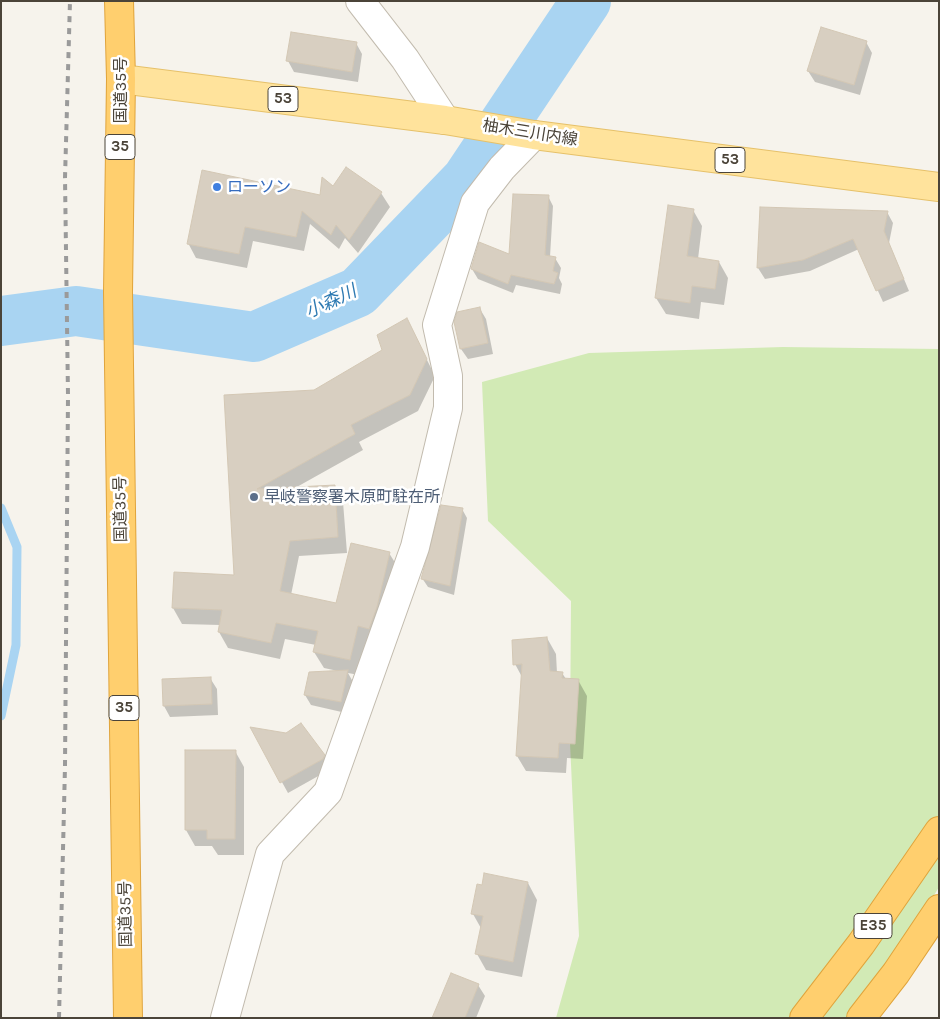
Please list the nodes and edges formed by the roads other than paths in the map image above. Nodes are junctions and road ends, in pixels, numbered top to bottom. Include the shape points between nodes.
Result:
1 (120, 1) edge
2 (360, 1) edge
3 (121, 79) junction
4 (445, 120) junction
5 (527, 134) junction
6 (939, 187) edge
7 (939, 832) edge
8 (939, 909) edge
9 (128, 1018) edge
10 (225, 1018) edge
11 (804, 1018) edge
12 (861, 1018) edge

1 - 3 highway, 国道35号 / 35
2 - 4 street
3 - 4 main road, 柚木三川内線 / 53
3 - 9 highway, 国道35号 / 35 via 118,292
4 - 5 main road, 柚木三川内線 / 53
5 - 6 main road, 柚木三川内線 / 53
5 - 10 street via 475,203 437,325 448,376 448,408 415,547 328,792 270,854
7 - 11 highway, E35 via 861,944
8 - 12 highway, E35

